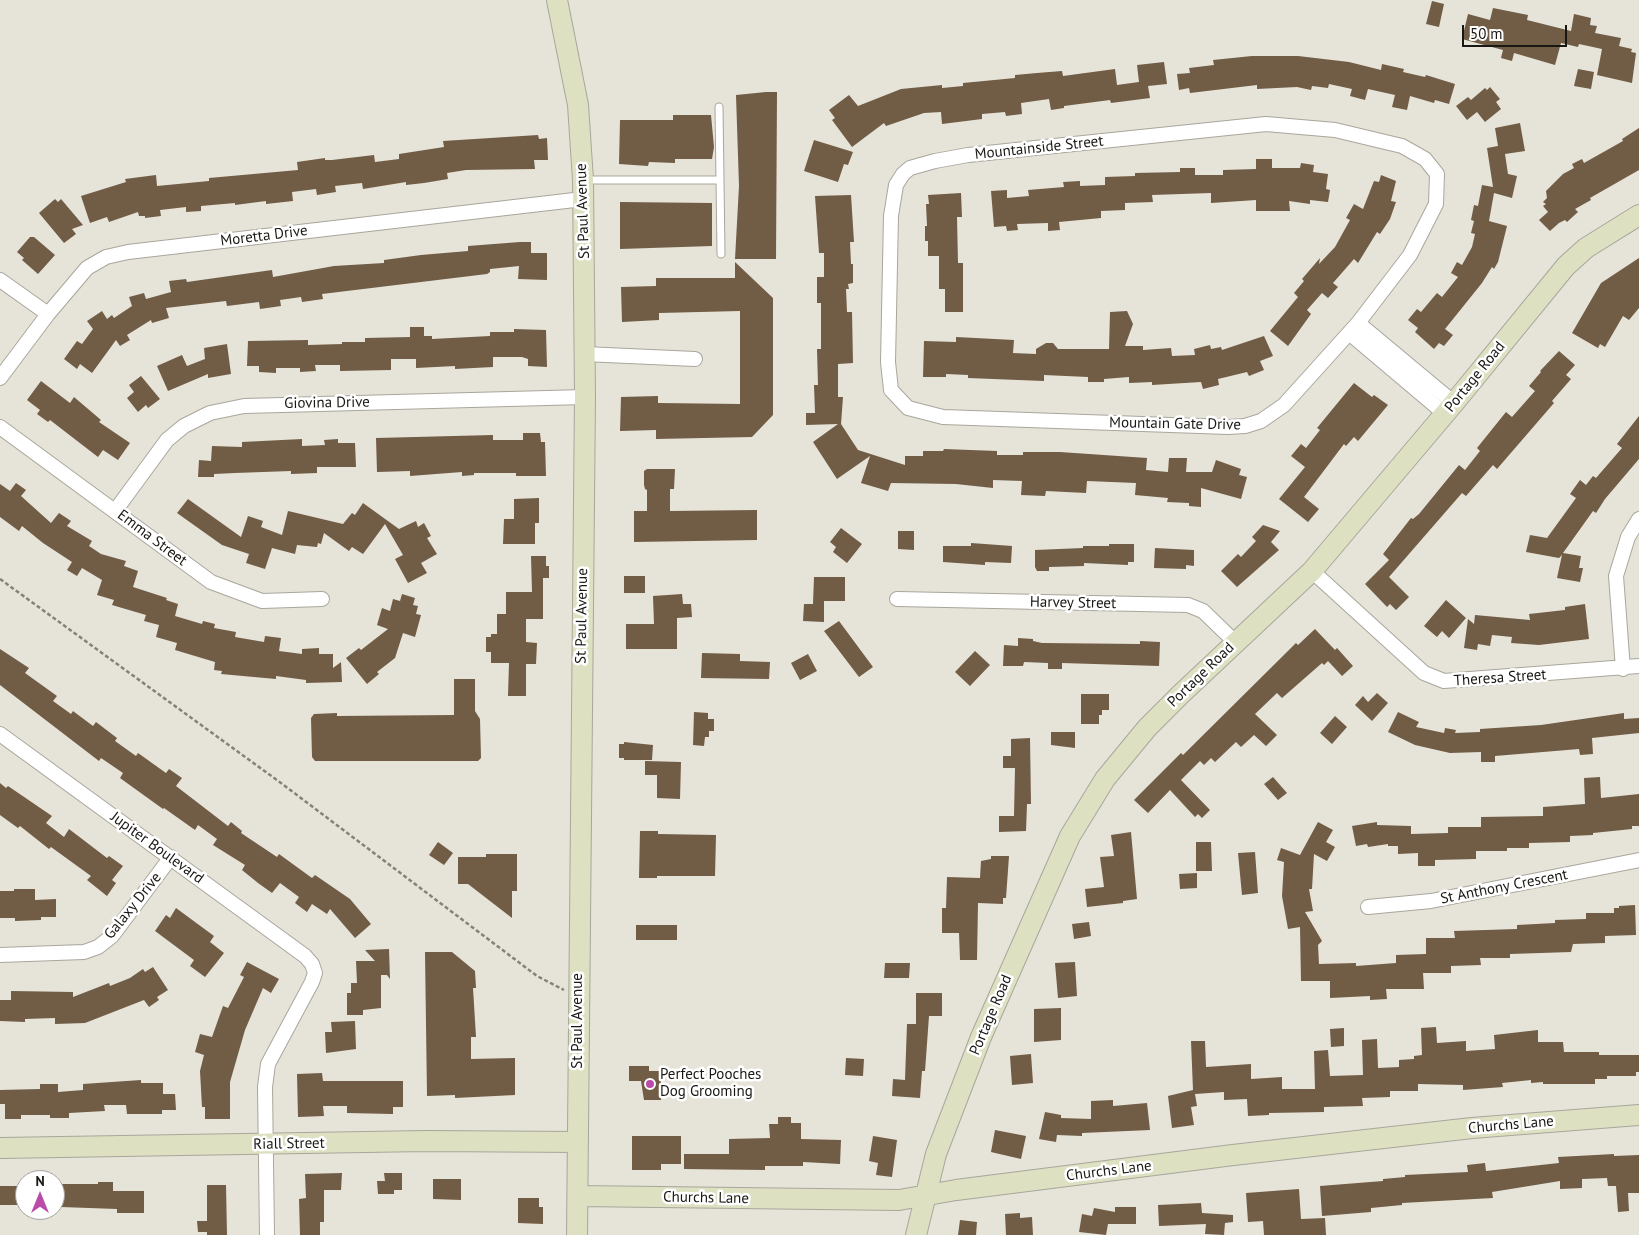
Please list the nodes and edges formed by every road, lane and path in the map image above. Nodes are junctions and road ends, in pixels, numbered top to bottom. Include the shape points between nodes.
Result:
1 (557, 0) edge
2 (719, 107) dead end
3 (1284, 126) joint
4 (719, 180) junction
5 (583, 189) junction
6 (1639, 215) edge
7 (721, 254) dead end
8 (0, 280) edge
9 (48, 314) junction
10 (1353, 328) junction
11 (584, 354) junction
12 (695, 359) dead end
13 (0, 378) edge
14 (584, 397) junction
15 (1450, 408) junction
16 (1023, 419) joint
17 (0, 427) edge
18 (115, 511) junction
19 (1639, 519) edge
20 (1312, 570) junction
21 (0, 579) edge
22 (322, 599) dead end
23 (896, 599) dead end
24 (1235, 642) junction
25 (1639, 666) edge
26 (1622, 669) junction
27 (0, 734) edge
28 (171, 857) junction
29 (1639, 860) edge
30 (1368, 907) dead end
31 (0, 955) edge
32 (578, 994) junction
33 (1639, 1115) edge
34 (578, 1142) junction
35 (265, 1145) junction
36 (0, 1148) edge
37 (578, 1196) junction
38 (924, 1196) junction
39 (267, 1235) edge
40 (577, 1235) edge
41 (916, 1235) edge

1 - 5 street, St Paul Avenue via 578,104
2 - 4 lane
3 - 10 street, Mountain Gate Drive via 1335,130 1402,146 1425,160 1437,174 1436,204 1410,255
3 - 16 street, Mountainside Street via 1266,124 968,155 910,168 903,174 896,185 891,216 888,362 891,390 908,408 943,416
4 - 5 lane
4 - 7 lane
5 - 9 street, Moretta Drive via 106,257 87,268
5 - 11 street, St Paul Avenue
6 - 15 street, Portage Road via 1586,248 1566,266
8 - 9 street
9 - 13 street, Moretta Drive
10 - 15 street
10 - 16 street, Mountain Gate Drive via 1284,405 1261,421 1245,426
11 - 12 street
11 - 14 street, St Paul Avenue
14 - 18 street, Giovina Drive via 244,406 210,412 184,426 168,440
14 - 32 street, St Paul Avenue
15 - 20 street, Portage Road
17 - 18 street, Emma Street
18 - 22 street, Emma Street via 210,582 262,601
19 - 26 street via 1628,537 1616,576
20 - 24 street, Portage Road
20 - 26 street, Theresa Street via 1424,673 1444,682
21 - 32 path via 281,783 537,976 558,988
23 - 24 street, Harvey Street via 1188,605 1203,612
24 - 38 street, Portage Road via 1147,728 1105,778 1070,836 962,1083
25 - 26 street, Theresa Street
27 - 28 street, Jupiter Boulevard
28 - 31 street, Galaxy Drive via 112,936 98,947 84,952
28 - 35 street, Jupiter Boulevard via 306,956 315,973 268,1064
29 - 30 street, St Anthony Crescent via 1431,901
32 - 34 street, St Paul Avenue
33 - 38 street, Churchs Lane via 1443,1131
34 - 35 street, Riall Street
34 - 37 street, St Paul Avenue
35 - 36 street, Riall Street
35 - 39 street
37 - 38 street, Churchs Lane via 899,1200
37 - 40 street, St Paul Avenue
38 - 41 street, Portage Road

